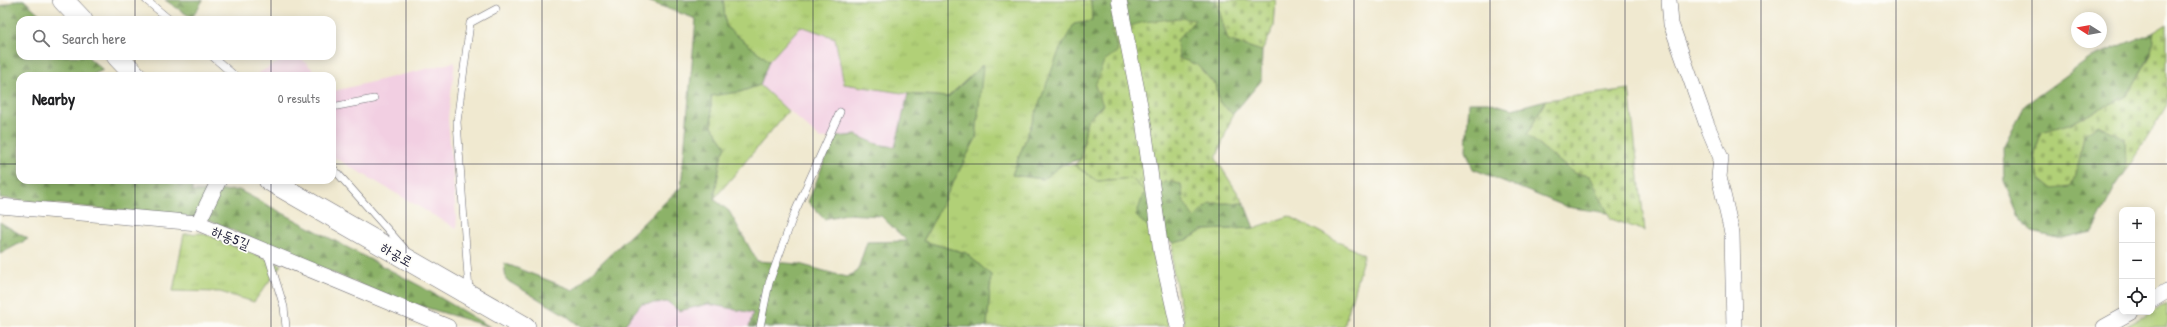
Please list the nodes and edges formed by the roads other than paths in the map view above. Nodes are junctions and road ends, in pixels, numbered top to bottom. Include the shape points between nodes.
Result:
1 (63, 0) edge
2 (146, 0) edge
3 (1119, 0) edge
4 (1670, 0) edge
5 (496, 9) dead end
6 (78, 16) edge
7 (165, 16) edge
8 (121, 60) edge
9 (217, 60) edge
10 (132, 72) edge
11 (230, 72) edge
12 (374, 99) dead end
13 (336, 106) edge
14 (840, 112) dead end
15 (336, 172) edge
16 (216, 184) edge
17 (276, 184) edge
18 (0, 206) edge
19 (198, 223) junction
20 (267, 252) junction
21 (420, 267) junction
22 (2167, 291) edge
23 (470, 295) junction
24 (2155, 298) edge
25 (2126, 315) edge
26 (286, 327) edge
27 (448, 327) edge
28 (525, 327) edge
29 (760, 327) edge
30 (1178, 327) edge
31 (1734, 327) edge
32 (2104, 327) edge

1 - 6 main road
2 - 7 lane
3 - 30 street via 1142,120 1161,251
4 - 31 street via 1671,24 1721,158 1719,177 1732,233
5 - 23 lane via 470,24 457,122
8 - 10 main road
9 - 11 lane
12 - 13 lane
14 - 29 lane via 794,214 769,283
15 - 21 lane
16 - 19 street
17 - 21 main road, 하공로
18 - 19 street, 하동5길
19 - 20 street, 하동5길
20 - 26 lane via 284,307
20 - 27 street, 하동5길
21 - 23 main road, 하공로
22 - 24 street
23 - 28 main road, 하공로
25 - 32 street

